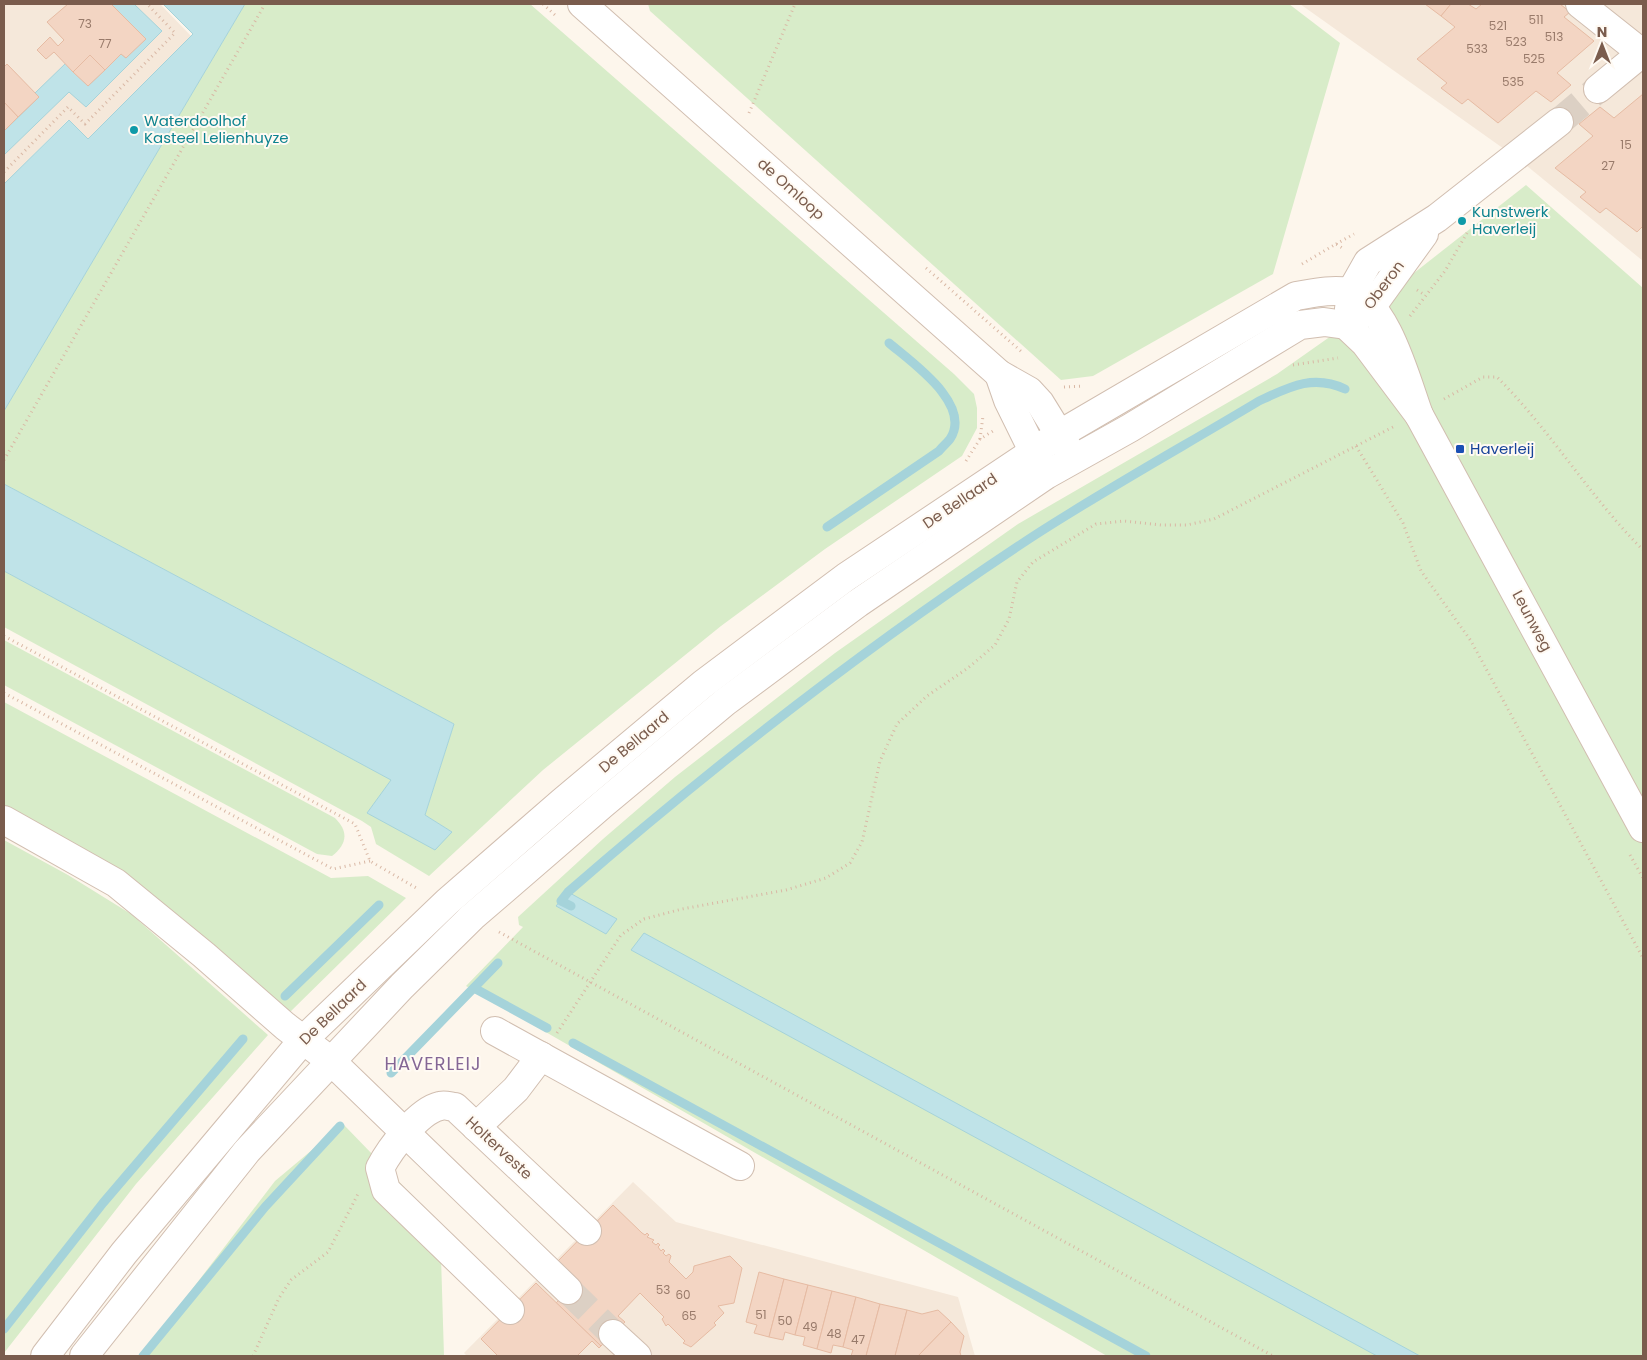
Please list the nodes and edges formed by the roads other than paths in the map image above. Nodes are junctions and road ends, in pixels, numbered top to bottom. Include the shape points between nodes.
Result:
1 (582, 4) edge
2 (1580, 4) edge
3 (1643, 53) edge
4 (1598, 89) tunnel mouth
5 (1559, 122) tunnel mouth
6 (1362, 299) junction
7 (1346, 326) junction
8 (999, 374) junction
9 (1419, 415) junction
10 (1060, 434) junction
11 (1033, 451) junction
12 (1074, 459) junction
13 (1046, 475) junction
14 (4, 820) edge
15 (1643, 828) edge
16 (495, 1031) dead end
17 (304, 1040) junction
18 (541, 1056) junction
19 (331, 1061) junction
20 (476, 1127) junction
21 (405, 1134) junction
22 (740, 1166) dead end
23 (587, 1231) dead end
24 (568, 1290) tunnel mouth
25 (510, 1310) dead end
26 (613, 1334) tunnel mouth
27 (45, 1356) edge
28 (84, 1356) edge
29 (636, 1356) edge

1 - 8 street, de Omloop
2 - 3 street
3 - 4 street
5 - 6 street, Oberon via 1437,218 1368,262
6 - 7 street, Oberon
6 - 9 street, Leunweg via 1387,329
6 - 10 street, De Bellaard via 1324,290 1296,296
7 - 9 street, Leunweg via 1365,343
7 - 12 street, De Bellaard via 1324,322 1300,325
8 - 10 street, de Omloop via 1029,392
8 - 11 street, de Omloop
9 - 15 street, Leunweg
10 - 11 street, De Bellaard
10 - 12 street, de Omloop
11 - 13 street, de Omloop
11 - 17 street, De Bellaard via 846,577 704,684 447,902
12 - 13 street, De Bellaard
13 - 19 street, De Bellaard via 858,603 726,702 472,917
14 - 17 street via 116,883
16 - 18 street
17 - 19 street
17 - 27 street, De Bellaard via 124,1253
18 - 20 street via 516,1089
18 - 22 street
19 - 21 street
19 - 28 street, De Bellaard via 247,1151
20 - 21 street, Holterveste via 455,1108 441,1105 427,1112
20 - 23 street, Holterveste
21 - 24 street
21 - 25 street, Holterveste via 390,1149 380,1168 386,1190
26 - 29 street

